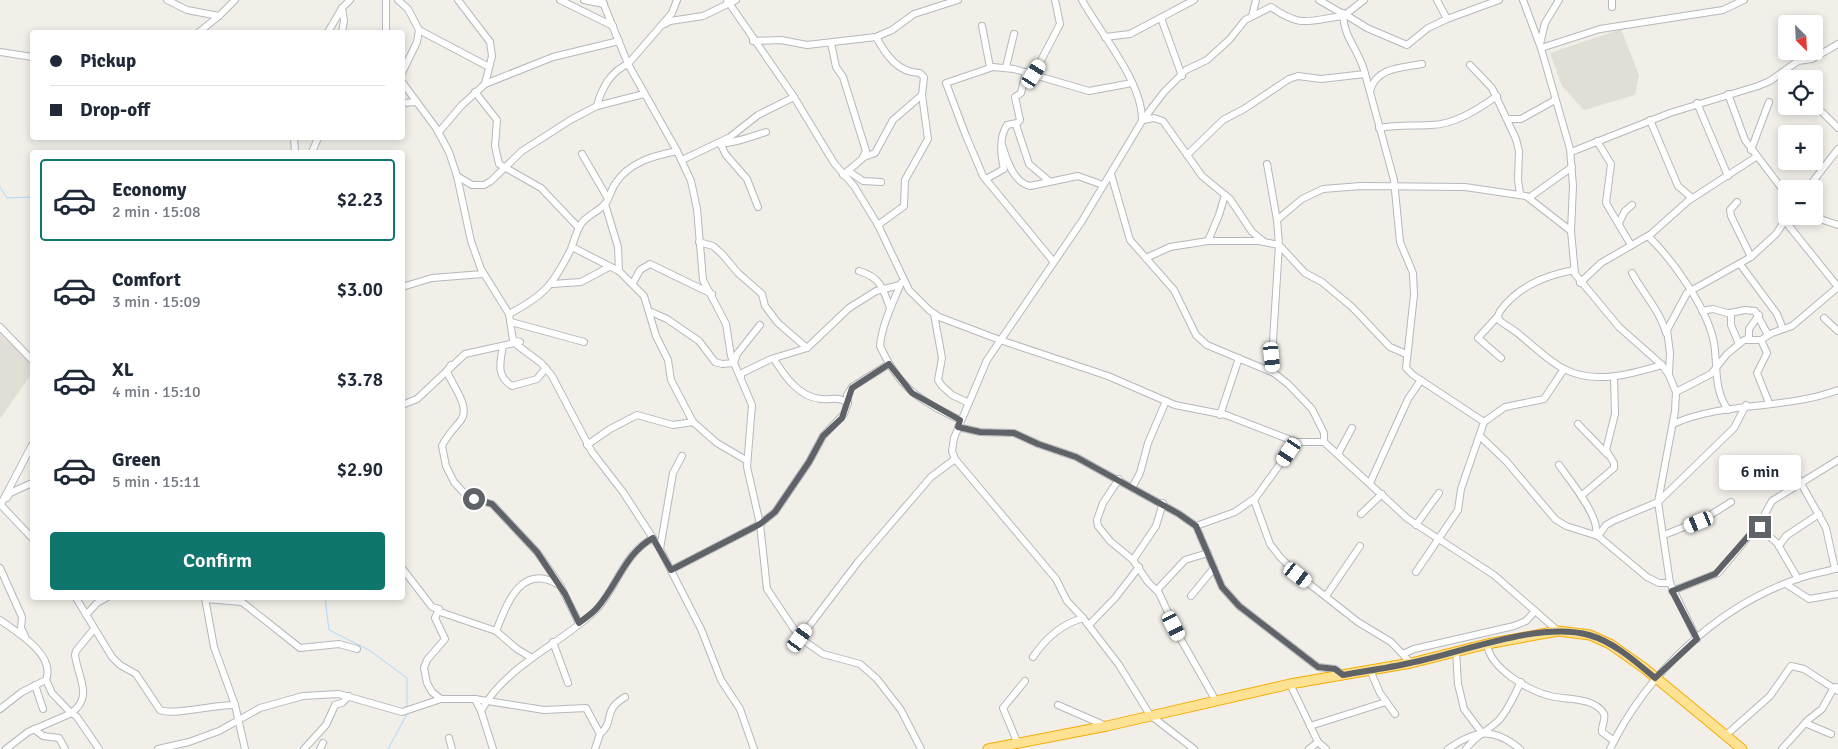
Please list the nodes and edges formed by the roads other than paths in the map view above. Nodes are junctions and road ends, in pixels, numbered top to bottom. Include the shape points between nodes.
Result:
1 (167, 0) edge
2 (235, 0) edge
3 (350, 0) edge
4 (386, 0) edge
5 (398, 0) edge
6 (458, 0) edge
7 (560, 0) edge
8 (584, 0) edge
9 (677, 0) edge
10 (736, 0) edge
11 (958, 0) edge
12 (1054, 0) edge
13 (1082, 0) edge
14 (1194, 0) edge
15 (1256, 0) edge
16 (1319, 0) edge
17 (1364, 0) edge
18 (1437, 0) edge
19 (1499, 0) edge
20 (1523, 0) edge
21 (1560, 0) edge
22 (1744, 0) edge
23 (603, 2) edge
24 (728, 2) edge
25 (342, 8) junction
26 (1344, 14) junction
27 (219, 16) junction
28 (1252, 16) junction
29 (1160, 18) junction
30 (1447, 19) junction
31 (613, 26) junction
32 (661, 26) junction
33 (982, 26) dead end
34 (202, 30) edge
35 (329, 30) edge
36 (342, 30) edge
37 (386, 30) edge
38 (419, 30) junction
39 (1014, 34) dead end
40 (876, 37) junction
41 (1105, 37) junction
42 (620, 41) junction
43 (753, 41) junction
44 (831, 43) junction
45 (1838, 44) edge
46 (1540, 46) junction
47 (0, 52) edge
48 (30, 57) edge
49 (628, 64) junction
50 (1422, 64) dead end
51 (1470, 65) dead end
52 (489, 67) junction
53 (990, 67) junction
54 (1006, 67) junction
55 (405, 68) edge
56 (1786, 70) edge
57 (1026, 72) junction
58 (1034, 74) junction
59 (1365, 74) junction
60 (1778, 75) edge
61 (1182, 76) junction
62 (1132, 83) junction
63 (485, 84) junction
64 (405, 86) edge
65 (475, 92) junction
66 (1370, 92) junction
67 (644, 94) junction
68 (1728, 94) junction
69 (922, 95) junction
70 (1496, 96) junction
71 (794, 97) junction
72 (1555, 100) junction
73 (417, 102) junction
74 (1769, 102) dead end
75 (405, 103) edge
76 (1697, 103) junction
77 (597, 106) junction
78 (1823, 113) edge
79 (1508, 119) junction
80 (1650, 120) junction
81 (1142, 121) junction
82 (1016, 123) junction
83 (1379, 128) junction
84 (1838, 128) edge
85 (439, 132) junction
86 (766, 132) dead end
87 (1597, 141) junction
88 (719, 143) junction
89 (1002, 145) junction
90 (1838, 149) edge
91 (677, 150) junction
92 (1751, 150) junction
93 (1571, 152) junction
94 (582, 154) dead end
95 (1187, 155) junction
96 (864, 157) junction
97 (1756, 157) junction
98 (682, 160) junction
99 (1267, 164) dead end
100 (1572, 167) junction
101 (504, 168) junction
102 (846, 173) junction
103 (1110, 174) junction
104 (457, 176) junction
105 (1728, 176) junction
106 (986, 179) junction
107 (1814, 180) edge
108 (1050, 181) junction
109 (881, 182) dead end
110 (1778, 184) edge
111 (1103, 185) junction
112 (1395, 187) junction
113 (1520, 194) junction
114 (1225, 195) junction
115 (607, 197) junction
116 (1530, 197) junction
117 (1692, 198) junction
118 (1737, 202) dead end
119 (605, 204) junction
120 (1632, 205) dead end
121 (758, 207) dead end
122 (1277, 220) junction
123 (1823, 220) edge
124 (1619, 223) junction
125 (878, 225) junction
126 (1782, 225) edge
127 (1791, 225) edge
128 (1838, 225) edge
129 (579, 228) junction
130 (1571, 231) junction
131 (1648, 236) junction
132 (1208, 241) junction
133 (699, 242) junction
134 (1266, 242) junction
135 (1279, 245) junction
136 (1631, 245) junction
137 (572, 247) junction
138 (1751, 257) junction
139 (1146, 258) junction
140 (1053, 261) junction
141 (1740, 264) junction
142 (609, 267) junction
143 (1574, 270) junction
144 (619, 271) junction
145 (859, 271) dead end
146 (1632, 273) dead end
147 (483, 274) junction
148 (904, 277) junction
149 (1580, 282) junction
150 (633, 283) junction
151 (552, 284) junction
152 (405, 286) edge
153 (900, 286) junction
154 (1838, 287) edge
155 (882, 288) junction
156 (1690, 290) junction
157 (713, 295) junction
158 (890, 309) junction
159 (649, 311) junction
160 (1702, 311) junction
161 (1730, 313) junction
162 (509, 314) junction
163 (934, 314) junction
164 (1758, 315) junction
165 (1498, 316) junction
166 (1824, 318) dead end
167 (511, 322) junction
168 (760, 325) dead end
169 (0, 328) edge
170 (1783, 329) junction
171 (1838, 331) edge
172 (1666, 334) junction
173 (1768, 335) junction
174 (1746, 338) junction
175 (1000, 340) junction
176 (1761, 340) junction
177 (520, 342) junction
178 (584, 342) dead end
179 (1739, 344) junction
180 (503, 346) junction
181 (807, 348) junction
182 (1406, 354) junction
183 (30, 358) edge
184 (1240, 358) junction
185 (1500, 358) dead end
186 (774, 359) junction
187 (734, 363) junction
188 (889, 364) junction
189 (451, 365) junction
190 (1662, 365) junction
191 (546, 368) junction
192 (1564, 369) junction
193 (1715, 370) junction
194 (1274, 373) junction
195 (1669, 375) junction
196 (741, 376) junction
197 (1614, 376) junction
198 (1421, 380) junction
199 (1838, 390) edge
200 (1676, 392) junction
201 (1166, 401) junction
202 (848, 402) junction
203 (969, 403) junction
204 (1769, 403) junction
205 (405, 404) edge
206 (1746, 405) junction
207 (1728, 410) junction
208 (1220, 414) junction
209 (693, 422) junction
210 (1484, 422) junction
211 (959, 424) junction
212 (1578, 424) dead end
213 (1673, 424) junction
214 (1352, 428) dead end
215 (1481, 437) junction
216 (1296, 442) junction
217 (1324, 442) junction
218 (588, 445) junction
219 (30, 449) edge
220 (1338, 454) junction
221 (1607, 454) junction
222 (682, 456) dead end
223 (955, 459) junction
224 (746, 460) junction
225 (1838, 460) edge
226 (1789, 462) dead end
227 (1559, 465) dead end
228 (1119, 479) junction
229 (1370, 483) junction
230 (30, 484) edge
231 (1801, 484) junction
232 (1132, 488) junction
233 (1439, 493) dead end
234 (1382, 494) junction
235 (1581, 496) junction
236 (1255, 498) junction
237 (1658, 502) junction
238 (1731, 502) dead end
239 (1163, 504) junction
240 (1, 505) edge
241 (1362, 514) dead end
242 (1819, 514) junction
243 (760, 524) junction
244 (1416, 525) junction
245 (1196, 526) junction
246 (1757, 526) junction
247 (1597, 535) junction
248 (1664, 535) junction
249 (30, 536) edge
250 (653, 538) junction
251 (1438, 540) junction
252 (1360, 546) dead end
253 (1780, 546) junction
254 (660, 549) junction
255 (1208, 553) junction
256 (1133, 560) junction
257 (1139, 567) junction
258 (0, 568) edge
259 (1214, 568) junction
260 (1836, 569) edge
261 (671, 570) junction
262 (405, 572) edge
263 (1416, 572) dead end
264 (1798, 579) junction
265 (1670, 583) junction
266 (1786, 584) junction
267 (560, 585) junction
268 (1157, 590) junction
269 (1672, 591) junction
270 (1838, 594) edge
271 (1191, 596) dead end
272 (1326, 596) junction
273 (77, 600) edge
274 (102, 600) edge
275 (205, 600) edge
276 (224, 600) edge
277 (439, 609) junction
278 (1535, 611) junction
279 (86, 615) junction
280 (1083, 618) junction
281 (0, 620) edge
282 (579, 623) junction
283 (1089, 625) junction
284 (94, 629) junction
285 (496, 631) junction
286 (1558, 631) junction
287 (800, 638) junction
288 (1697, 639) junction
289 (30, 641) junction
290 (553, 642) junction
291 (1487, 644) junction
292 (357, 649) dead end
293 (1456, 651) junction
294 (1403, 654) junction
295 (1032, 656) dead end
296 (532, 658) junction
297 (1411, 663) junction
298 (1370, 670) junction
299 (1343, 675) junction
300 (1655, 678) junction
301 (46, 680) junction
302 (1025, 681) dead end
303 (1520, 682) junction
304 (568, 683) dead end
305 (35, 684) junction
306 (1290, 684) junction
307 (1837, 689) edge
308 (348, 696) junction
309 (625, 697) dead end
310 (441, 699) junction
311 (475, 699) junction
312 (488, 701) junction
313 (1216, 701) junction
314 (1386, 702) junction
315 (235, 705) junction
316 (1058, 705) dead end
317 (0, 708) edge
318 (43, 709) dead end
319 (481, 711) junction
320 (71, 713) junction
321 (1395, 714) dead end
322 (1150, 715) junction
323 (238, 718) junction
324 (1805, 723) junction
325 (1107, 726) junction
326 (1310, 726) junction
327 (34, 729) junction
328 (1482, 733) junction
329 (600, 734) junction
330 (1831, 734) dead end
331 (1725, 736) junction
332 (448, 738) dead end
333 (1318, 742) junction
334 (1018, 744) junction
335 (1612, 747) edge
336 (246, 748) edge
337 (596, 748) edge
338 (6, 749) edge
339 (65, 749) edge
340 (99, 749) edge
341 (158, 749) edge
342 (304, 749) edge
343 (452, 749) edge
344 (493, 749) edge
345 (754, 749) edge
346 (922, 749) edge
347 (988, 749) edge
348 (1194, 749) edge
349 (1309, 749) edge
350 (1326, 749) edge
351 (1448, 749) edge
352 (1466, 749) edge
353 (1520, 749) edge
354 (1742, 749) edge
355 (1782, 749) edge

1 - 27 street via 187,10
2 - 27 street
3 - 25 street
4 - 37 street
5 - 38 street via 408,9
6 - 52 street via 490,42 492,56
7 - 31 street
8 - 23 street
9 - 32 street via 672,13
10 - 24 street
11 - 40 street via 914,14
12 - 58 street via 1061,22
13 - 41 street
14 - 29 street
15 - 28 street
16 - 26 street
17 - 26 street
18 - 30 street
19 - 30 street
20 - 46 street
21 - 46 street via 1545,23
22 - 46 street via 1723,10 1595,30
23 - 31 street
24 - 32 street via 703,16 670,21
24 - 43 street
25 - 35 street
25 - 36 street
26 - 28 street via 1304,22 1282,16 1269,7
26 - 30 street via 1406,45 1428,28
26 - 59 street via 1345,32 1358,52
27 - 34 street
28 - 61 street via 1207,60 1186,70
29 - 41 street via 1130,34
29 - 61 street
31 - 42 street
32 - 49 street
33 - 53 street
38 - 52 street
38 - 55 street via 418,42
39 - 54 street
40 - 44 street
40 - 69 street via 888,58 909,73 923,75
41 - 62 street
42 - 49 street
42 - 63 street via 553,56
43 - 44 street via 781,40 803,45
43 - 71 street
44 - 96 street via 836,67 843,77 862,136 866,151
45 - 56 street via 1812,59 1798,61
46 - 72 street
47 - 48 street
49 - 67 street
49 - 77 street via 620,67 604,86
50 - 66 street via 1382,73 1373,80
51 - 70 street
52 - 63 street
53 - 54 street
53 - 106 street via 946,84
54 - 57 street
57 - 58 street
57 - 82 street via 1021,94 1015,97 1020,120
58 - 62 street via 1089,91
59 - 66 street
59 - 95 street via 1289,79 1223,120
60 - 68 street via 1758,86
61 - 81 street via 1164,92
62 - 81 street
63 - 65 street
64 - 73 street
65 - 85 street
65 - 101 street via 497,120 495,152 498,164
66 - 83 street
67 - 77 street
67 - 91 street
68 - 76 street
68 - 92 street
69 - 96 street via 893,120 875,153
69 - 125 street via 928,139 905,180 904,207
70 - 79 street
70 - 83 street via 1467,115 1443,123
71 - 88 street via 758,115
71 - 102 street
72 - 79 street via 1521,119
72 - 93 street
73 - 75 street
73 - 85 street
74 - 92 street
76 - 80 street
76 - 105 street
77 - 101 street via 522,152
78 - 84 street
79 - 113 street via 1519,151
80 - 87 street
80 - 117 street via 1678,186
81 - 95 street via 1154,118 1163,121
81 - 103 street
82 - 89 street via 1006,126
82 - 108 street via 1029,163
83 - 112 street
85 - 104 street
86 - 88 street via 728,144
87 - 93 street
87 - 124 street via 1611,164 1606,202
88 - 98 street
88 - 121 street via 747,179
89 - 106 street via 1004,169
89 - 108 street via 1014,173 1024,185
90 - 107 street
91 - 98 street
91 - 115 street via 650,157 625,171
92 - 97 street
93 - 100 street
94 - 115 street
95 - 114 street via 1202,176
96 - 102 street
97 - 105 street
97 - 110 street
98 - 133 street via 694,194
99 - 122 street
100 - 116 street
100 - 130 street
101 - 104 street via 481,186 472,185
101 - 129 street via 541,188
102 - 109 street via 863,181
102 - 125 street
103 - 111 street
103 - 139 street via 1130,240
104 - 147 street
105 - 117 street
106 - 140 street
108 - 111 street via 1078,176
111 - 140 street
112 - 113 street via 1470,187 1509,195
112 - 122 street via 1323,189 1302,198
112 - 182 street via 1400,242 1414,283
113 - 116 street
114 - 132 street
114 - 134 street via 1252,232
115 - 119 street
116 - 130 street
117 - 131 street
118 - 138 street via 1730,210 1731,216
119 - 129 street via 588,216
119 - 144 street via 618,247
120 - 124 street
122 - 135 street
123 - 128 street
124 - 136 street
125 - 148 street
126 - 138 street via 1770,241
127 - 154 street
129 - 137 street
130 - 143 street
131 - 136 street
131 - 156 street via 1684,278
132 - 134 street
132 - 139 street via 1170,247
133 - 157 street via 703,280
133 - 181 street via 713,246 722,254 760,293 778,323
134 - 135 street
135 - 182 street via 1305,273 1322,282 1352,307 1390,346
135 - 194 street via 1274,295
136 - 149 street via 1595,268
137 - 142 street
137 - 151 street
138 - 141 street
139 - 184 street via 1174,290 1202,342
140 - 175 street via 1030,300
141 - 156 street
141 - 170 street via 1777,314
142 - 144 street
142 - 151 street via 581,282
143 - 149 street
143 - 165 street via 1548,276 1519,290
144 - 150 street
145 - 155 street via 875,278
146 - 172 street via 1661,316
147 - 152 street via 432,278
147 - 162 street
148 - 153 street
148 - 163 street via 914,295
149 - 190 street via 1619,327
150 - 157 street via 640,270 650,264
150 - 159 street via 644,296
151 - 162 street via 541,295
153 - 155 street
153 - 158 street
154 - 170 street via 1800,320
155 - 158 street
155 - 181 street via 848,308
156 - 160 street
156 - 172 street
157 - 187 street via 726,324
158 - 188 street via 880,344
159 - 187 street via 667,318 699,341 715,362
159 - 209 street via 656,336 668,360 671,380
160 - 161 street via 1713,309
160 - 193 street via 1714,342
161 - 164 street via 1753,310
161 - 179 street
162 - 167 street
163 - 175 street
163 - 203 street via 942,358 938,380 952,394
164 - 173 street
164 - 174 street
165 - 185 street via 1478,338
165 - 192 street via 1502,323
166 - 171 street
167 - 177 street via 514,342
167 - 178 street
168 - 187 street via 737,354
169 - 183 street
170 - 173 street
172 - 195 street via 1670,354
173 - 176 street
174 - 176 street
174 - 179 street
175 - 201 street via 1108,376
175 - 203 street via 987,360
176 - 204 street via 1768,353 1757,373
177 - 180 street
177 - 191 street via 517,344
179 - 193 street
180 - 189 street via 465,354
180 - 191 street via 500,373 512,386 538,378
181 - 186 street
182 - 198 street via 1408,370
184 - 194 street
184 - 208 street
186 - 196 street
186 - 202 street via 789,382 806,394 821,399 841,398
187 - 196 street
188 - 202 street via 852,388 847,395
188 - 211 street via 912,393
189 - 205 street via 417,399
189 - 267 street via 447,371 464,411 442,446 449,472 464,493 498,509 537,552
190 - 195 street
190 - 197 street
191 - 218 street via 565,397
192 - 197 street via 1588,376
192 - 210 street via 1544,399 1505,407
193 - 200 street via 1701,381
193 - 207 street via 1719,393
194 - 217 street via 1312,409 1324,433
195 - 200 street
196 - 224 street via 752,409
197 - 221 street via 1616,407
198 - 210 street
198 - 229 street via 1408,400
199 - 204 street
200 - 213 street
201 - 208 street via 1191,410
201 - 232 street
202 - 243 street via 842,418 823,436 782,504
203 - 211 street
204 - 206 street
206 - 207 street
206 - 237 street via 1734,428
207 - 213 street
208 - 216 street
209 - 218 street via 673,425 636,415
209 - 224 street via 717,443
210 - 215 street
211 - 223 street via 952,446
211 - 228 street via 980,432 1014,433 1076,457
212 - 221 street
213 - 237 street
214 - 220 street
215 - 247 street via 1507,462 1550,515 1566,526
215 - 251 street via 1458,510
216 - 217 street
216 - 236 street
217 - 220 street
218 - 250 street
219 - 240 street
220 - 229 street
221 - 235 street via 1614,468
222 - 254 street via 673,473
223 - 280 street via 1016,529 1056,579 1067,601
223 - 287 street via 930,478 858,562
224 - 243 street
225 - 231 street
226 - 231 street
227 - 235 street
228 - 232 street
228 - 256 street via 1103,503 1097,524 1107,539
229 - 234 street
230 - 240 street via 10,493
231 - 242 street
231 - 246 street via 1772,501
232 - 239 street
233 - 244 street
234 - 241 street
234 - 244 street
235 - 247 street via 1597,524
236 - 245 street via 1235,512
236 - 272 street via 1254,504 1273,548 1298,575
237 - 247 street via 1614,520
237 - 248 street
238 - 248 street via 1704,519
239 - 245 street
239 - 256 street via 1156,526
240 - 249 street
242 - 253 street via 1786,536
242 - 260 street via 1828,534
243 - 261 street
243 - 287 street via 766,586
244 - 251 street
245 - 255 street
246 - 253 street
246 - 269 street via 1718,573
247 - 265 street via 1647,577
248 - 265 street
250 - 254 street
250 - 282 street via 639,548 598,607
251 - 263 street
251 - 278 street via 1497,578
252 - 272 street
253 - 264 street
254 - 261 street
255 - 259 street
255 - 268 street via 1186,560
256 - 257 street
257 - 268 street
257 - 283 street via 1120,593
258 - 289 street via 22,617 23,634
259 - 271 street
259 - 299 street via 1222,587 1244,611 1318,667 1335,669
260 - 264 street
261 - 345 street via 701,629 721,680 740,709
262 - 277 street via 432,607
264 - 266 street
265 - 269 street
266 - 270 street via 1809,599
266 - 288 street via 1733,612
267 - 282 street
267 - 285 street via 541,579 520,585
268 - 313 street
269 - 288 street
272 - 294 street via 1358,622 1386,638
273 - 279 street
274 - 279 street
275 - 315 street via 214,647
276 - 292 street via 242,602 300,648 339,644
277 - 285 street
277 - 310 street via 435,618 445,639 427,660 424,674 430,689
278 - 286 street
278 - 294 street via 1530,618 1514,626
279 - 284 street
280 - 283 street
280 - 295 street via 1058,630
281 - 289 street
282 - 290 street
283 - 322 street via 1124,671
284 - 315 street via 112,657 136,674 162,712 218,704
284 - 320 street via 76,651 84,696 80,706
285 - 296 street
286 - 291 highway
286 - 300 highway via 1601,640
287 - 346 street via 822,654 850,660 865,668 898,705
288 - 300 street
289 - 301 street via 46,664
290 - 296 street
290 - 304 street
291 - 293 highway
291 - 303 street via 1494,662
293 - 297 highway
293 - 328 street via 1458,684 1464,709
294 - 297 street
296 - 312 street
297 - 298 highway
298 - 299 highway
298 - 314 street
299 - 306 highway
300 - 331 highway
300 - 335 street
301 - 305 street
301 - 320 street via 52,693
302 - 334 street via 1003,709
303 - 328 street via 1508,708
303 - 335 street via 1550,696 1578,698 1594,706 1604,714 1602,732
305 - 317 street
305 - 318 street
306 - 313 highway
306 - 326 street
307 - 324 street via 1822,709
307 - 331 street via 1799,667 1791,666 1770,696
308 - 310 street via 402,712
308 - 323 street via 327,693 293,698
308 - 342 street via 335,705 326,724
309 - 329 street via 611,708 609,722
310 - 311 street
311 - 312 street
311 - 319 street
312 - 319 street
312 - 329 street via 544,710 586,708
313 - 322 highway
314 - 321 street
314 - 326 street
315 - 323 street
316 - 325 street
319 - 344 street
320 - 327 street
320 - 340 street via 78,717
322 - 325 highway
322 - 348 street
323 - 336 street
323 - 341 street via 228,726 189,742
324 - 330 street
324 - 355 street
325 - 334 highway
326 - 333 street
327 - 338 street
327 - 339 street via 43,736 58,738
328 - 351 street
328 - 352 street
328 - 353 street via 1499,735
329 - 337 street
331 - 354 highway
332 - 343 street
333 - 349 street
333 - 350 street
334 - 347 highway

